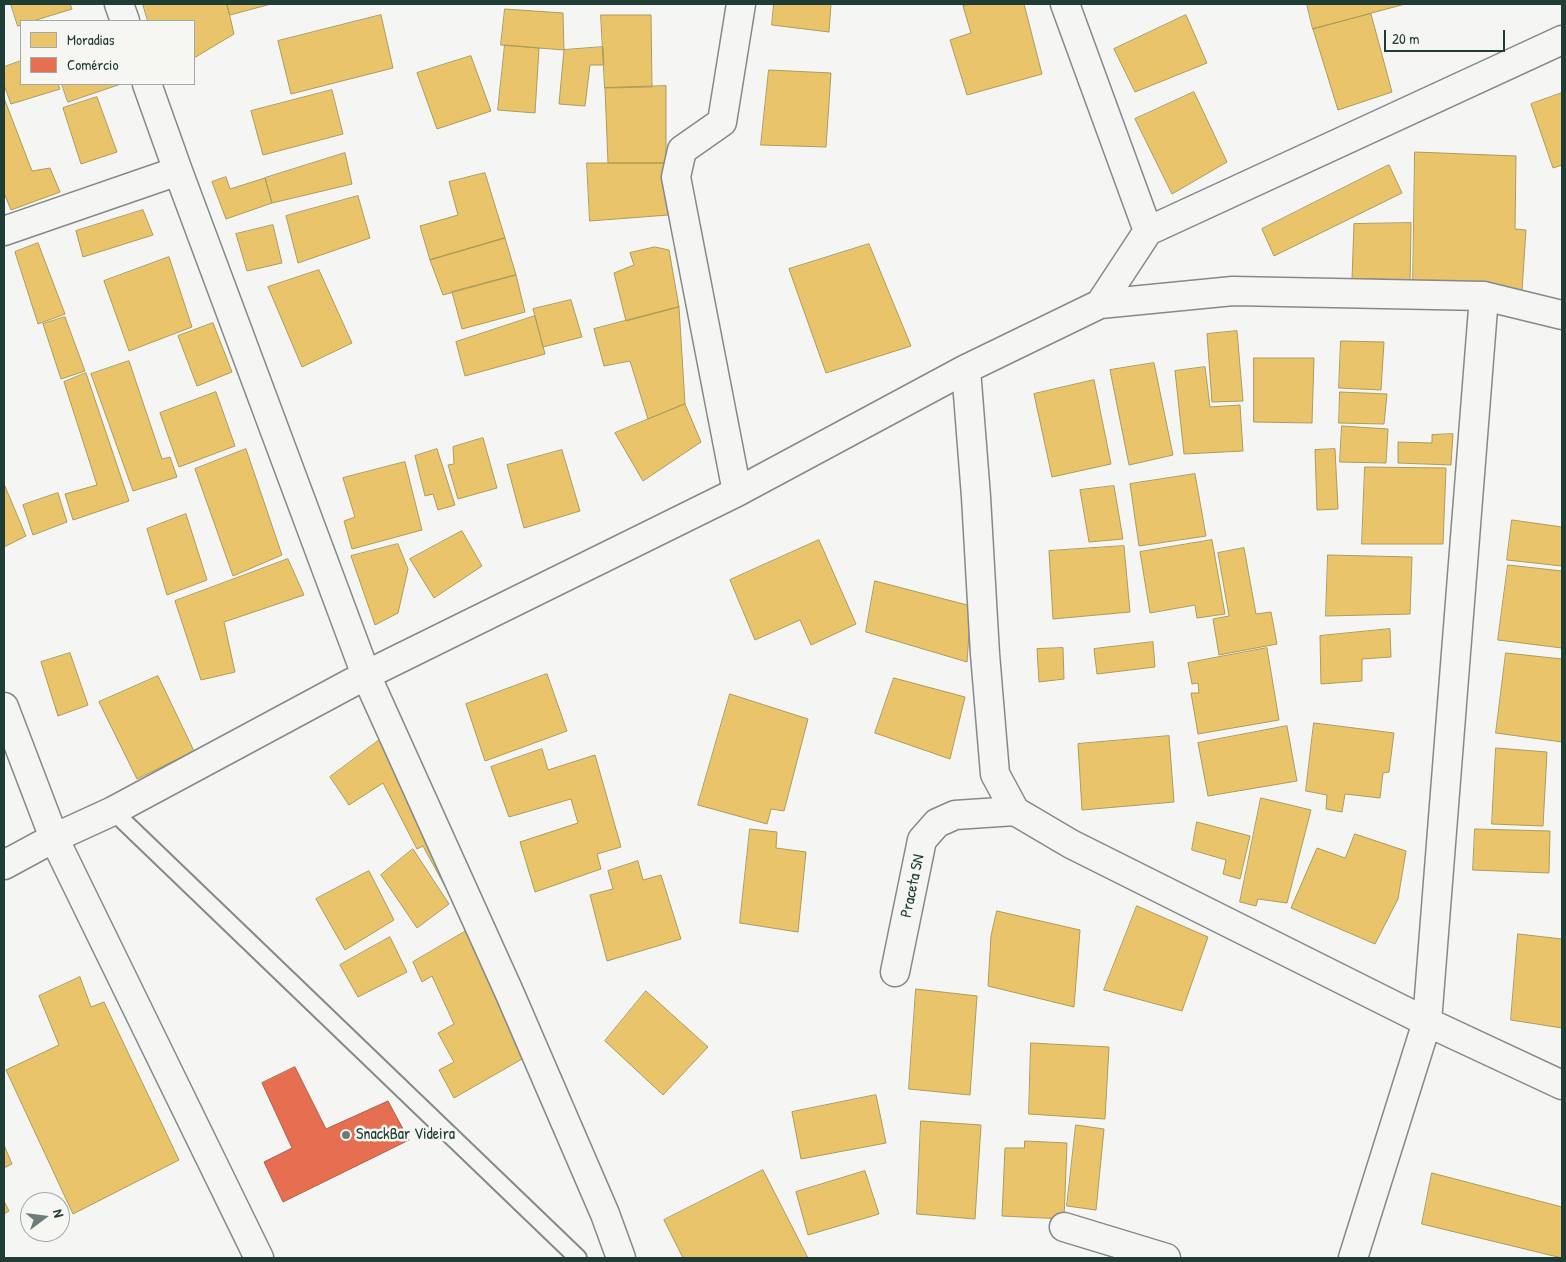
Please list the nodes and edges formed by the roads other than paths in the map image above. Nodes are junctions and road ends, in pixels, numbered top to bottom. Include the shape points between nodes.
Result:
1 (119, 4) edge
2 (741, 4) edge
3 (1065, 4) edge
4 (125, 20) edge
5 (1562, 40) edge
6 (147, 85) edge
7 (178, 170) junction
8 (4, 231) edge
9 (1148, 231) junction
10 (1484, 296) junction
11 (1100, 304) junction
12 (1562, 315) edge
13 (966, 369) junction
14 (737, 492) junction
15 (366, 675) junction
16 (4, 707) edge
17 (113, 811) junction
18 (1015, 811) junction
19 (54, 838) junction
20 (4, 864) edge
21 (895, 972) dead end
22 (1427, 1022) junction
23 (1562, 1085) edge
24 (1064, 1226) dead end
25 (259, 1258) edge
26 (578, 1258) edge
27 (620, 1258) edge
28 (1166, 1258) edge
29 (1353, 1258) edge

1 - 4 street
2 - 14 street via 722,122 682,150 676,177
3 - 9 street
5 - 9 street
6 - 7 street
7 - 8 street
7 - 15 street
9 - 11 street
10 - 11 street via 1233,291
10 - 12 street
10 - 22 street
11 - 13 street
13 - 14 street
13 - 18 street via 995,774
14 - 15 street
15 - 17 street
15 - 27 street via 518,1012 605,1214
16 - 19 street
17 - 19 street
17 - 26 lane
18 - 21 street, Praceta SN via 955,815 937,823 922,840
18 - 22 street via 1072,844
19 - 20 street
19 - 25 street
22 - 23 street
22 - 29 street
24 - 28 street

